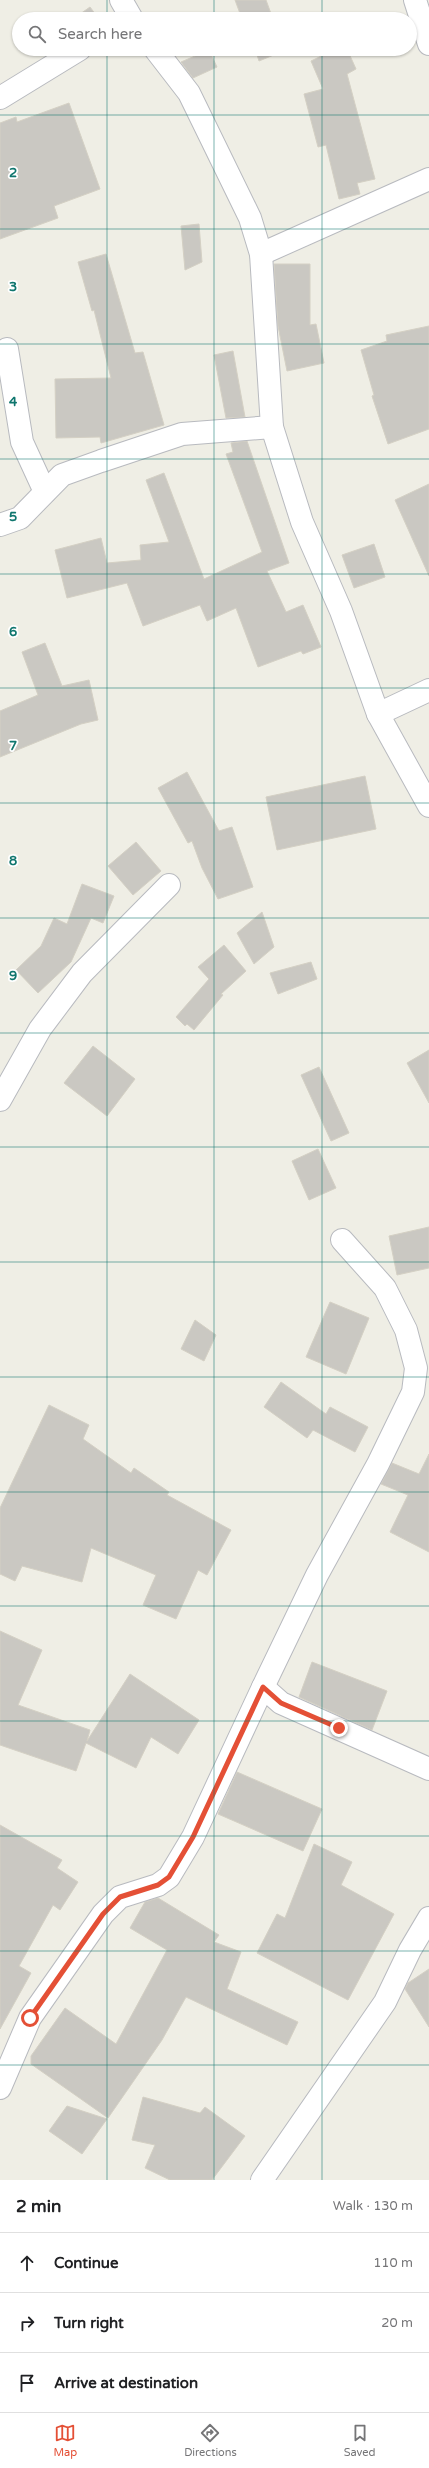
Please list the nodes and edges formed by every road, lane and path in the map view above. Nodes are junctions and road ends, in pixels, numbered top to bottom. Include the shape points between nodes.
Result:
1 (415, 0) edge
2 (429, 44) edge
3 (69, 56) edge
4 (160, 56) edge
5 (0, 98) edge
6 (429, 179) edge
7 (261, 254) junction
8 (7, 349) dead end
9 (272, 427) junction
10 (45, 492) junction
11 (0, 526) edge
12 (429, 690) edge
13 (378, 714) junction
14 (429, 806) edge
15 (168, 885) dead end
16 (0, 1100) edge
17 (342, 1240) dead end
18 (263, 1687) junction
19 (429, 1768) edge
20 (429, 1918) edge
21 (3, 2073) edge
22 (262, 2180) edge

1 - 2 street
3 - 5 street
4 - 7 street via 189,93 250,218
6 - 7 street
7 - 9 street
8 - 10 street via 22,442
9 - 10 street via 182,434 62,475
9 - 13 street via 302,522 341,611
10 - 11 street via 20,518
12 - 13 street
13 - 14 street
15 - 16 street via 82,973 40,1029
17 - 18 street via 385,1288 406,1330 416,1368 412,1392 378,1464 317,1575
18 - 19 street via 281,1703
18 - 21 street via 193,1837 169,1877 158,1885 120,1897 103,1914 30,2018
20 - 22 street via 385,2002

